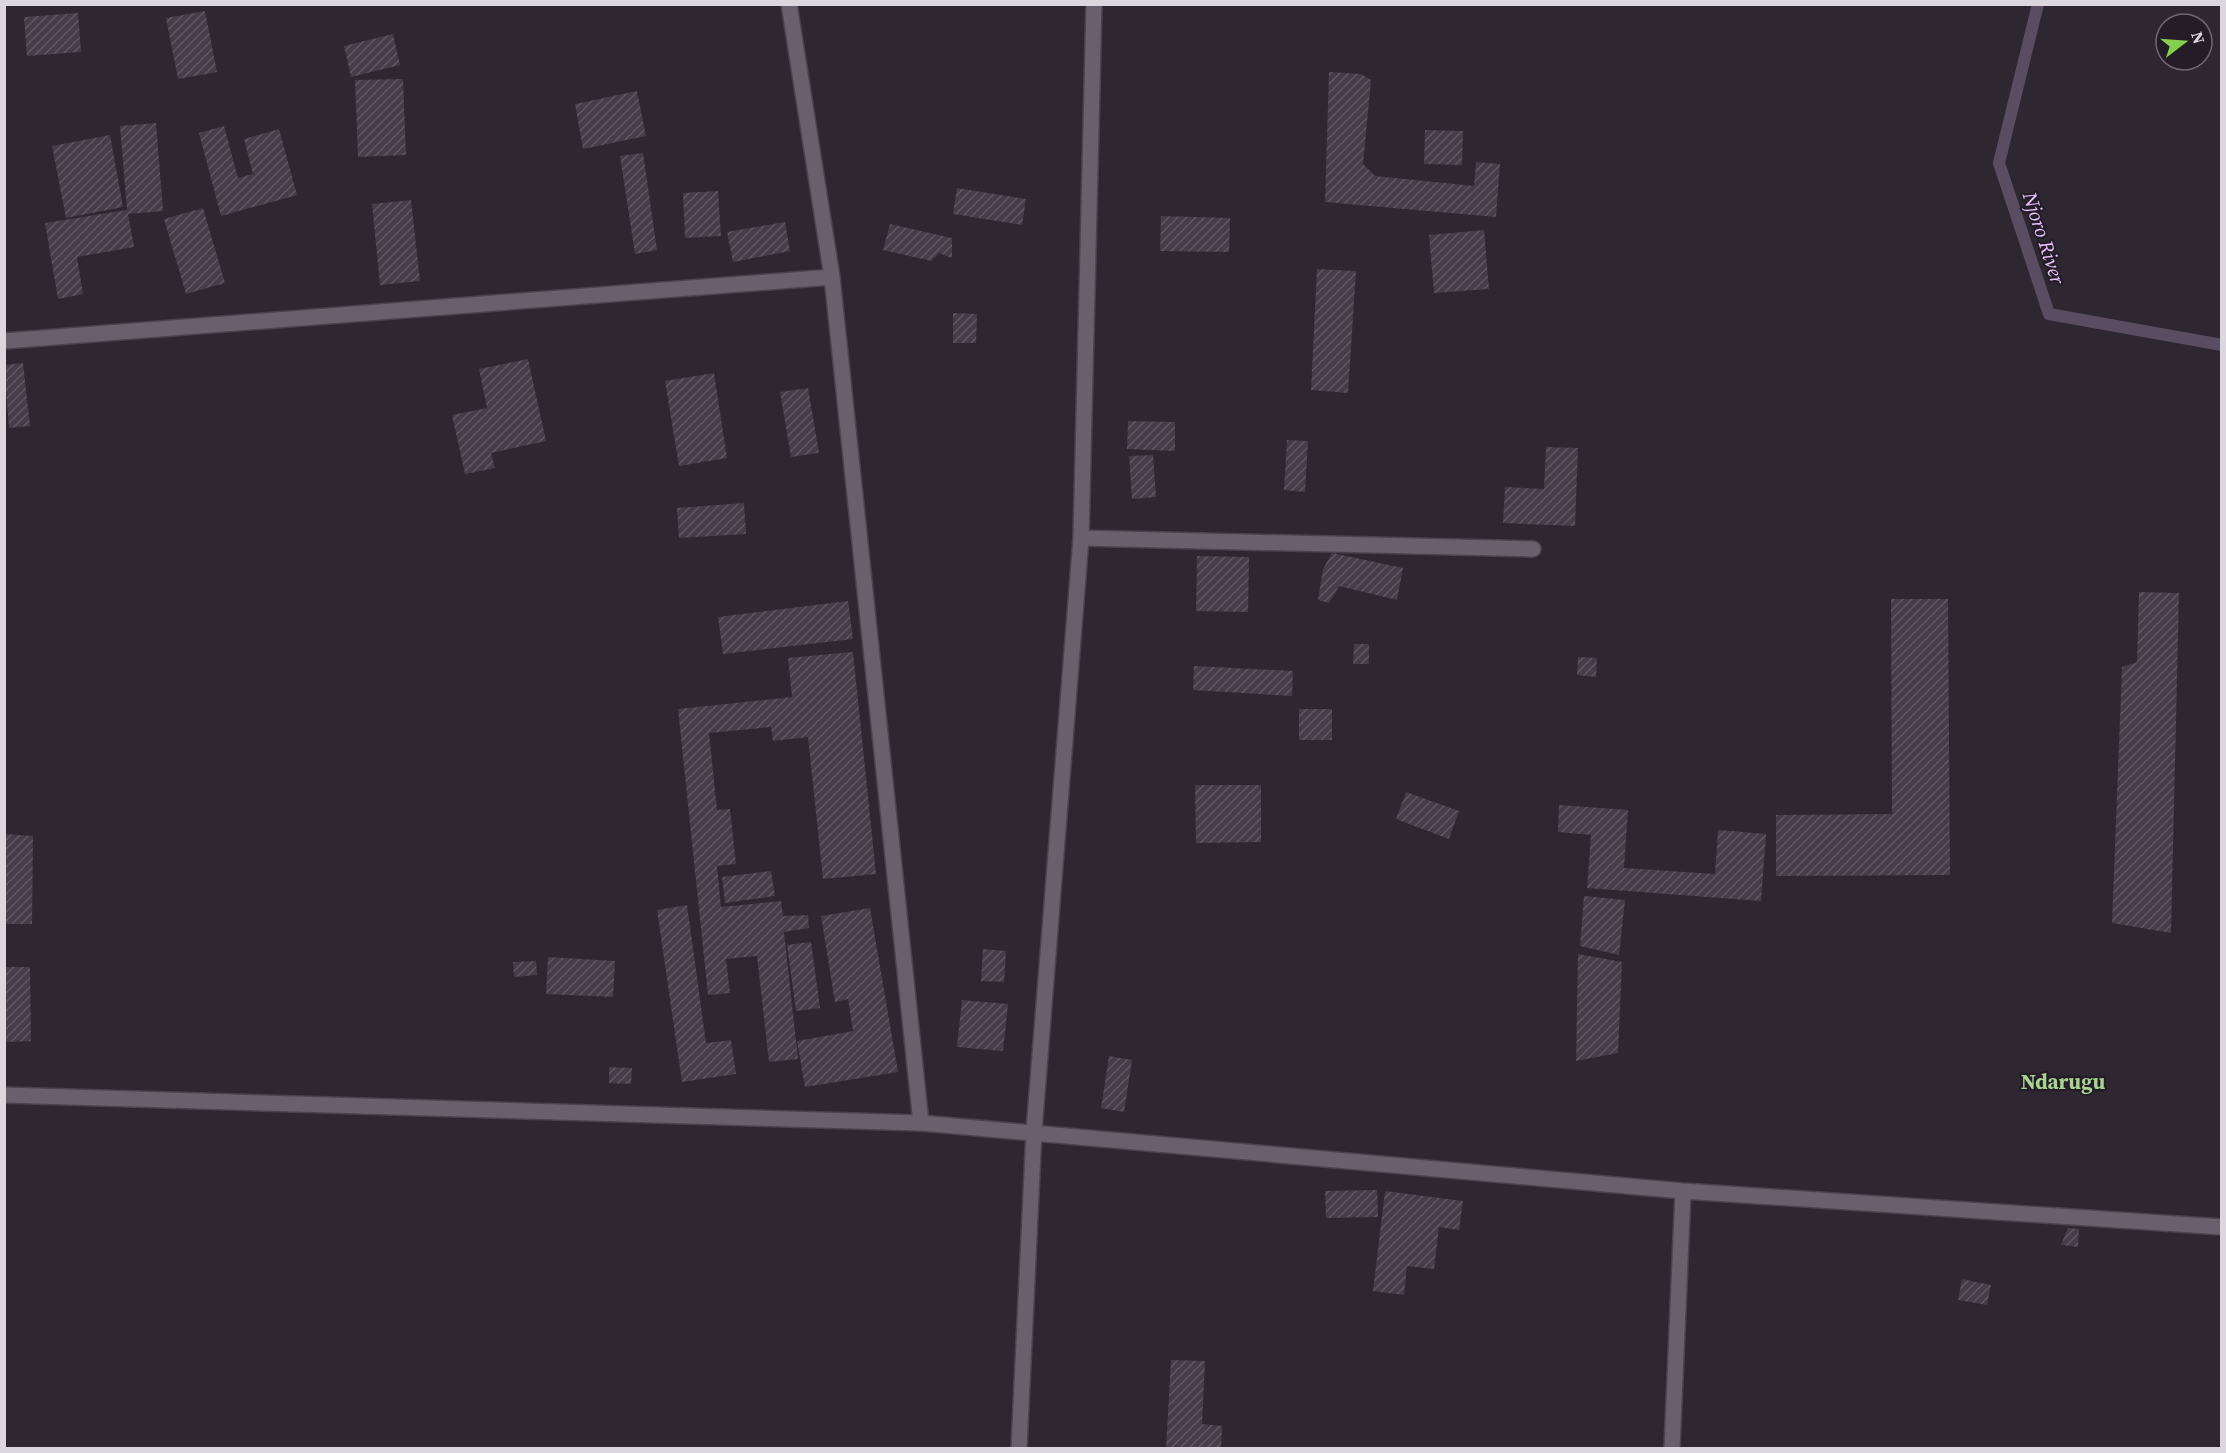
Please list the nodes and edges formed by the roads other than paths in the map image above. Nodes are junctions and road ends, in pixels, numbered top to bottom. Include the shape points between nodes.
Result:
1 (789, 4) edge
2 (1094, 4) edge
3 (831, 277) junction
4 (4, 341) edge
5 (1081, 538) junction
6 (1533, 549) dead end
7 (4, 1095) edge
8 (921, 1123) junction
9 (1034, 1131) junction
10 (1683, 1191) junction
11 (2222, 1227) edge
12 (1019, 1449) edge
13 (1672, 1449) edge

1 - 3 street
2 - 5 street
3 - 4 street
3 - 8 street
5 - 6 street
5 - 9 street
7 - 8 street
8 - 9 street
9 - 10 street
9 - 12 street
10 - 11 street
10 - 13 street

